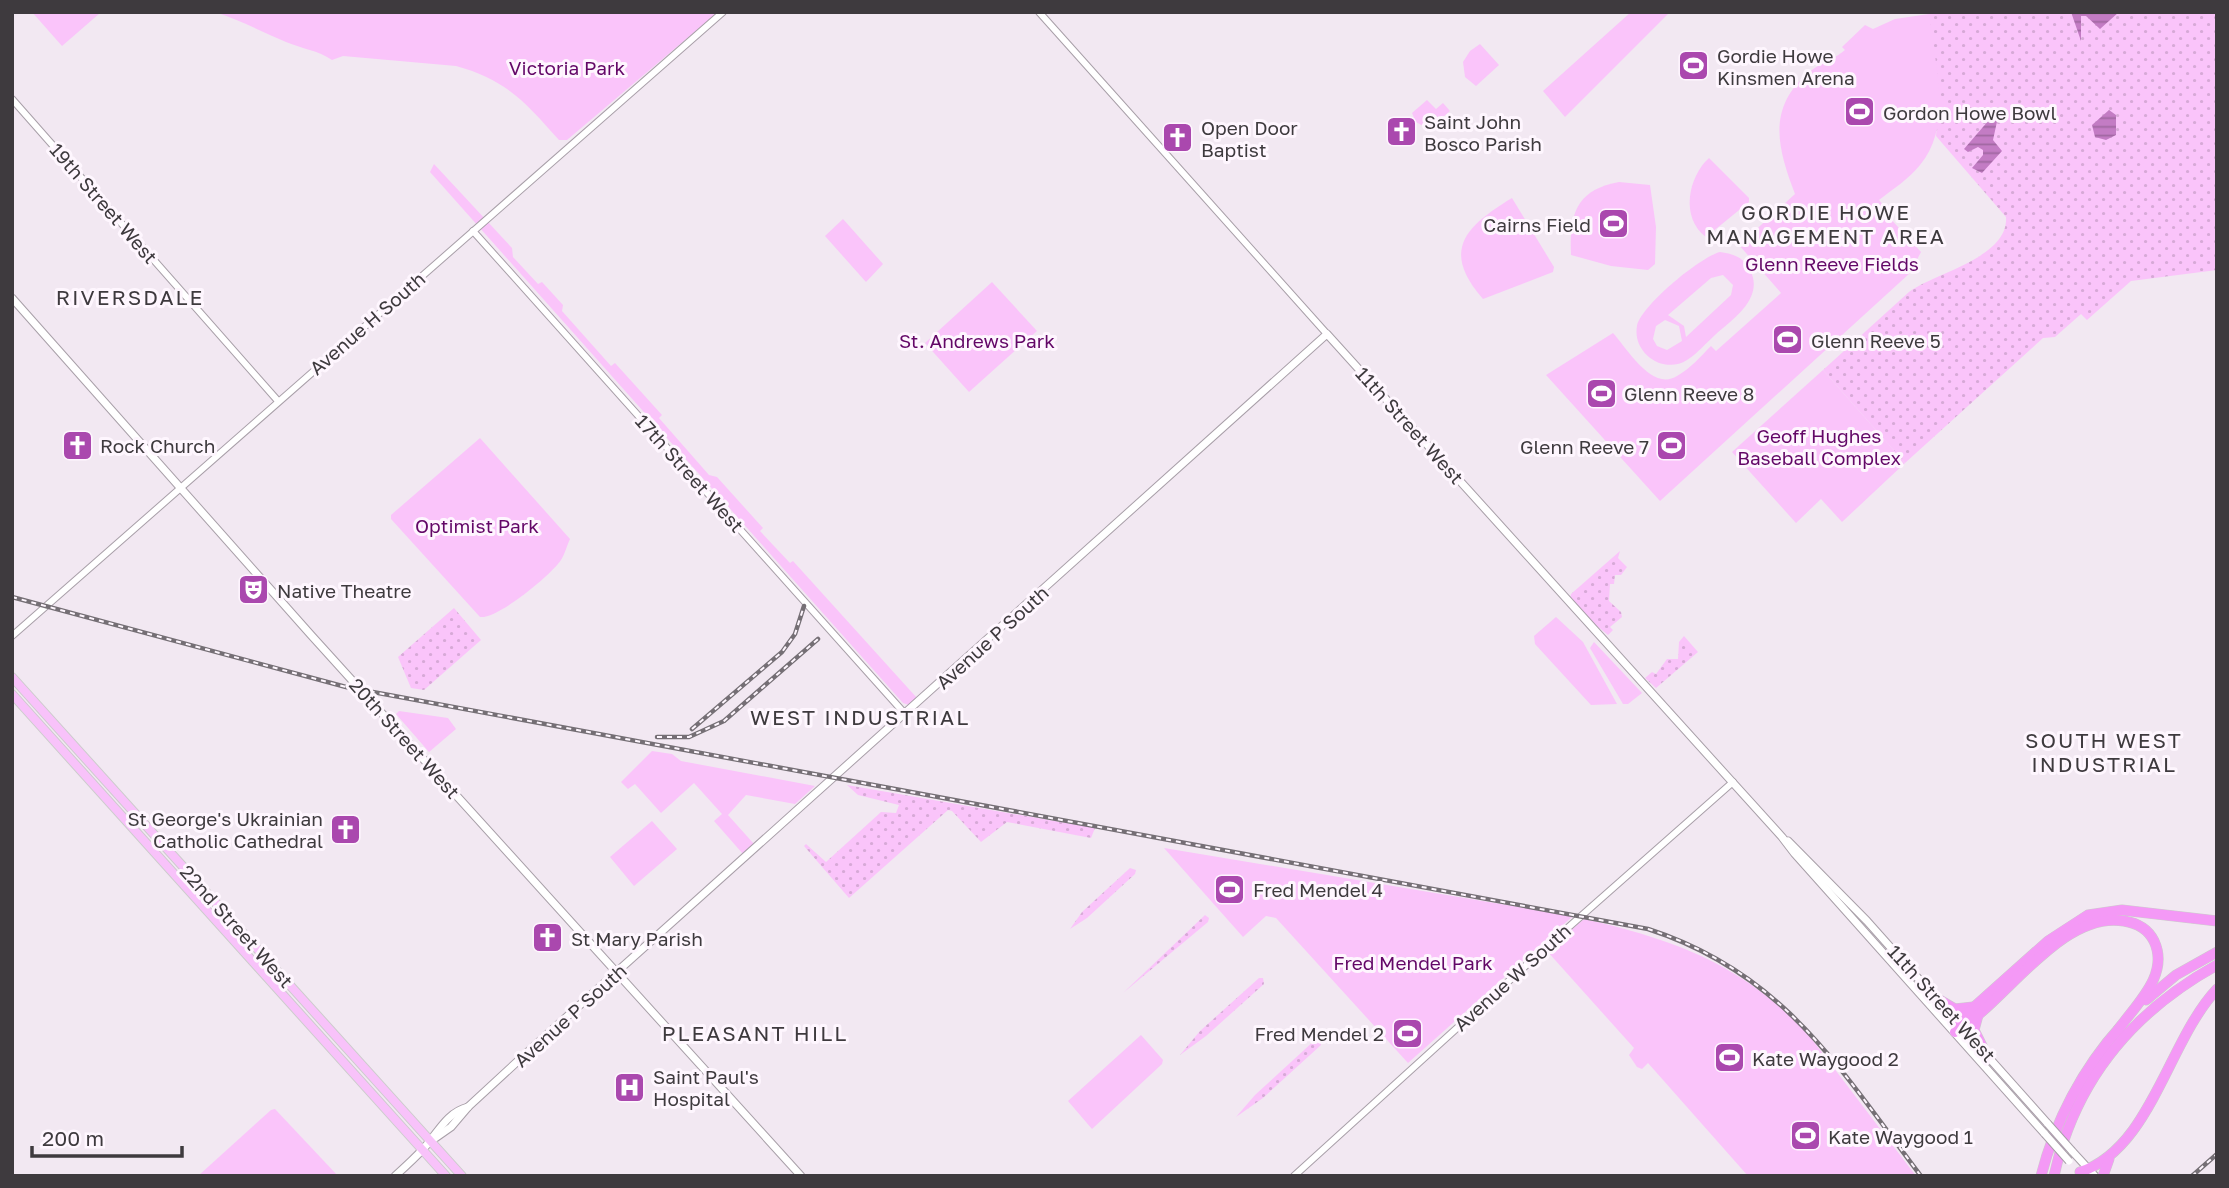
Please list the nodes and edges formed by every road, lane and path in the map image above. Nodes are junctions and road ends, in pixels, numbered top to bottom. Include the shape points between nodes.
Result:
1 (723, 12) edge
2 (1039, 12) edge
3 (12, 100) edge
4 (473, 231) junction
5 (12, 298) edge
6 (1327, 334) junction
7 (278, 401) junction
8 (180, 488) junction
9 (12, 636) edge
10 (12, 677) edge
11 (12, 694) edge
12 (906, 715) junction
13 (1734, 782) junction
14 (1782, 837) junction
15 (2217, 921) edge
16 (2217, 952) edge
17 (2217, 965) edge
18 (617, 973) junction
19 (2217, 989) edge
20 (1938, 999) junction
21 (1976, 1011) junction
22 (1959, 1027) junction
23 (2118, 1030) junction
24 (1983, 1048) junction
25 (431, 1140) junction
26 (424, 1149) junction
27 (2111, 1156) junction
28 (2086, 1173) edge
29 (395, 1176) edge
30 (446, 1176) edge
31 (461, 1176) edge
32 (801, 1176) edge
33 (1294, 1176) edge
34 (2041, 1176) edge
35 (2054, 1176) edge
36 (2103, 1176) edge

1 - 4 street, Avenue H South
2 - 6 street, 11th Street West
3 - 7 street, 19th Street West
4 - 7 street, Avenue H South
4 - 12 street, 17th Street West
5 - 8 main road, 20th Street West
6 - 12 main road, Avenue P South
6 - 13 main road, 11th Street West
7 - 8 street, Avenue H South
8 - 9 street, Avenue H South
8 - 18 main road, 20th Street West
10 - 25 main road, 22nd Street West
11 - 26 main road, 22nd Street West
12 - 18 main road, Avenue P South
13 - 14 main road, 11th Street West
13 - 33 street, Avenue W South
14 - 20 main road, 11th Street West via 1830,881
14 - 22 main road, 11th Street West
15 - 21 highway via 2122,910 2088,915 2048,940
16 - 23 highway via 2164,983
17 - 35 highway via 2176,988 2111,1051 2084,1091 2066,1130
18 - 25 main road, Avenue P South via 451,1127
18 - 32 main road, 20th Street West
19 - 27 highway via 2192,1021 2134,1130
20 - 21 highway via 1955,1009
20 - 22 main road, 11th Street West
21 - 22 highway
21 - 23 highway via 2073,933 2091,923 2119,920 2146,930 2158,964 2148,989
21 - 24 highway via 1974,1030
22 - 24 main road, 11th Street West
22 - 28 main road, 11th Street West, bridge via 2045,1134
23 - 34 highway via 2074,1092
24 - 28 main road, 11th Street West, bridge
25 - 26 main road, Avenue P South
25 - 31 main road, 22nd Street West
26 - 29 main road, Avenue P South
26 - 30 main road, 22nd Street West
27 - 28 highway
27 - 36 highway

